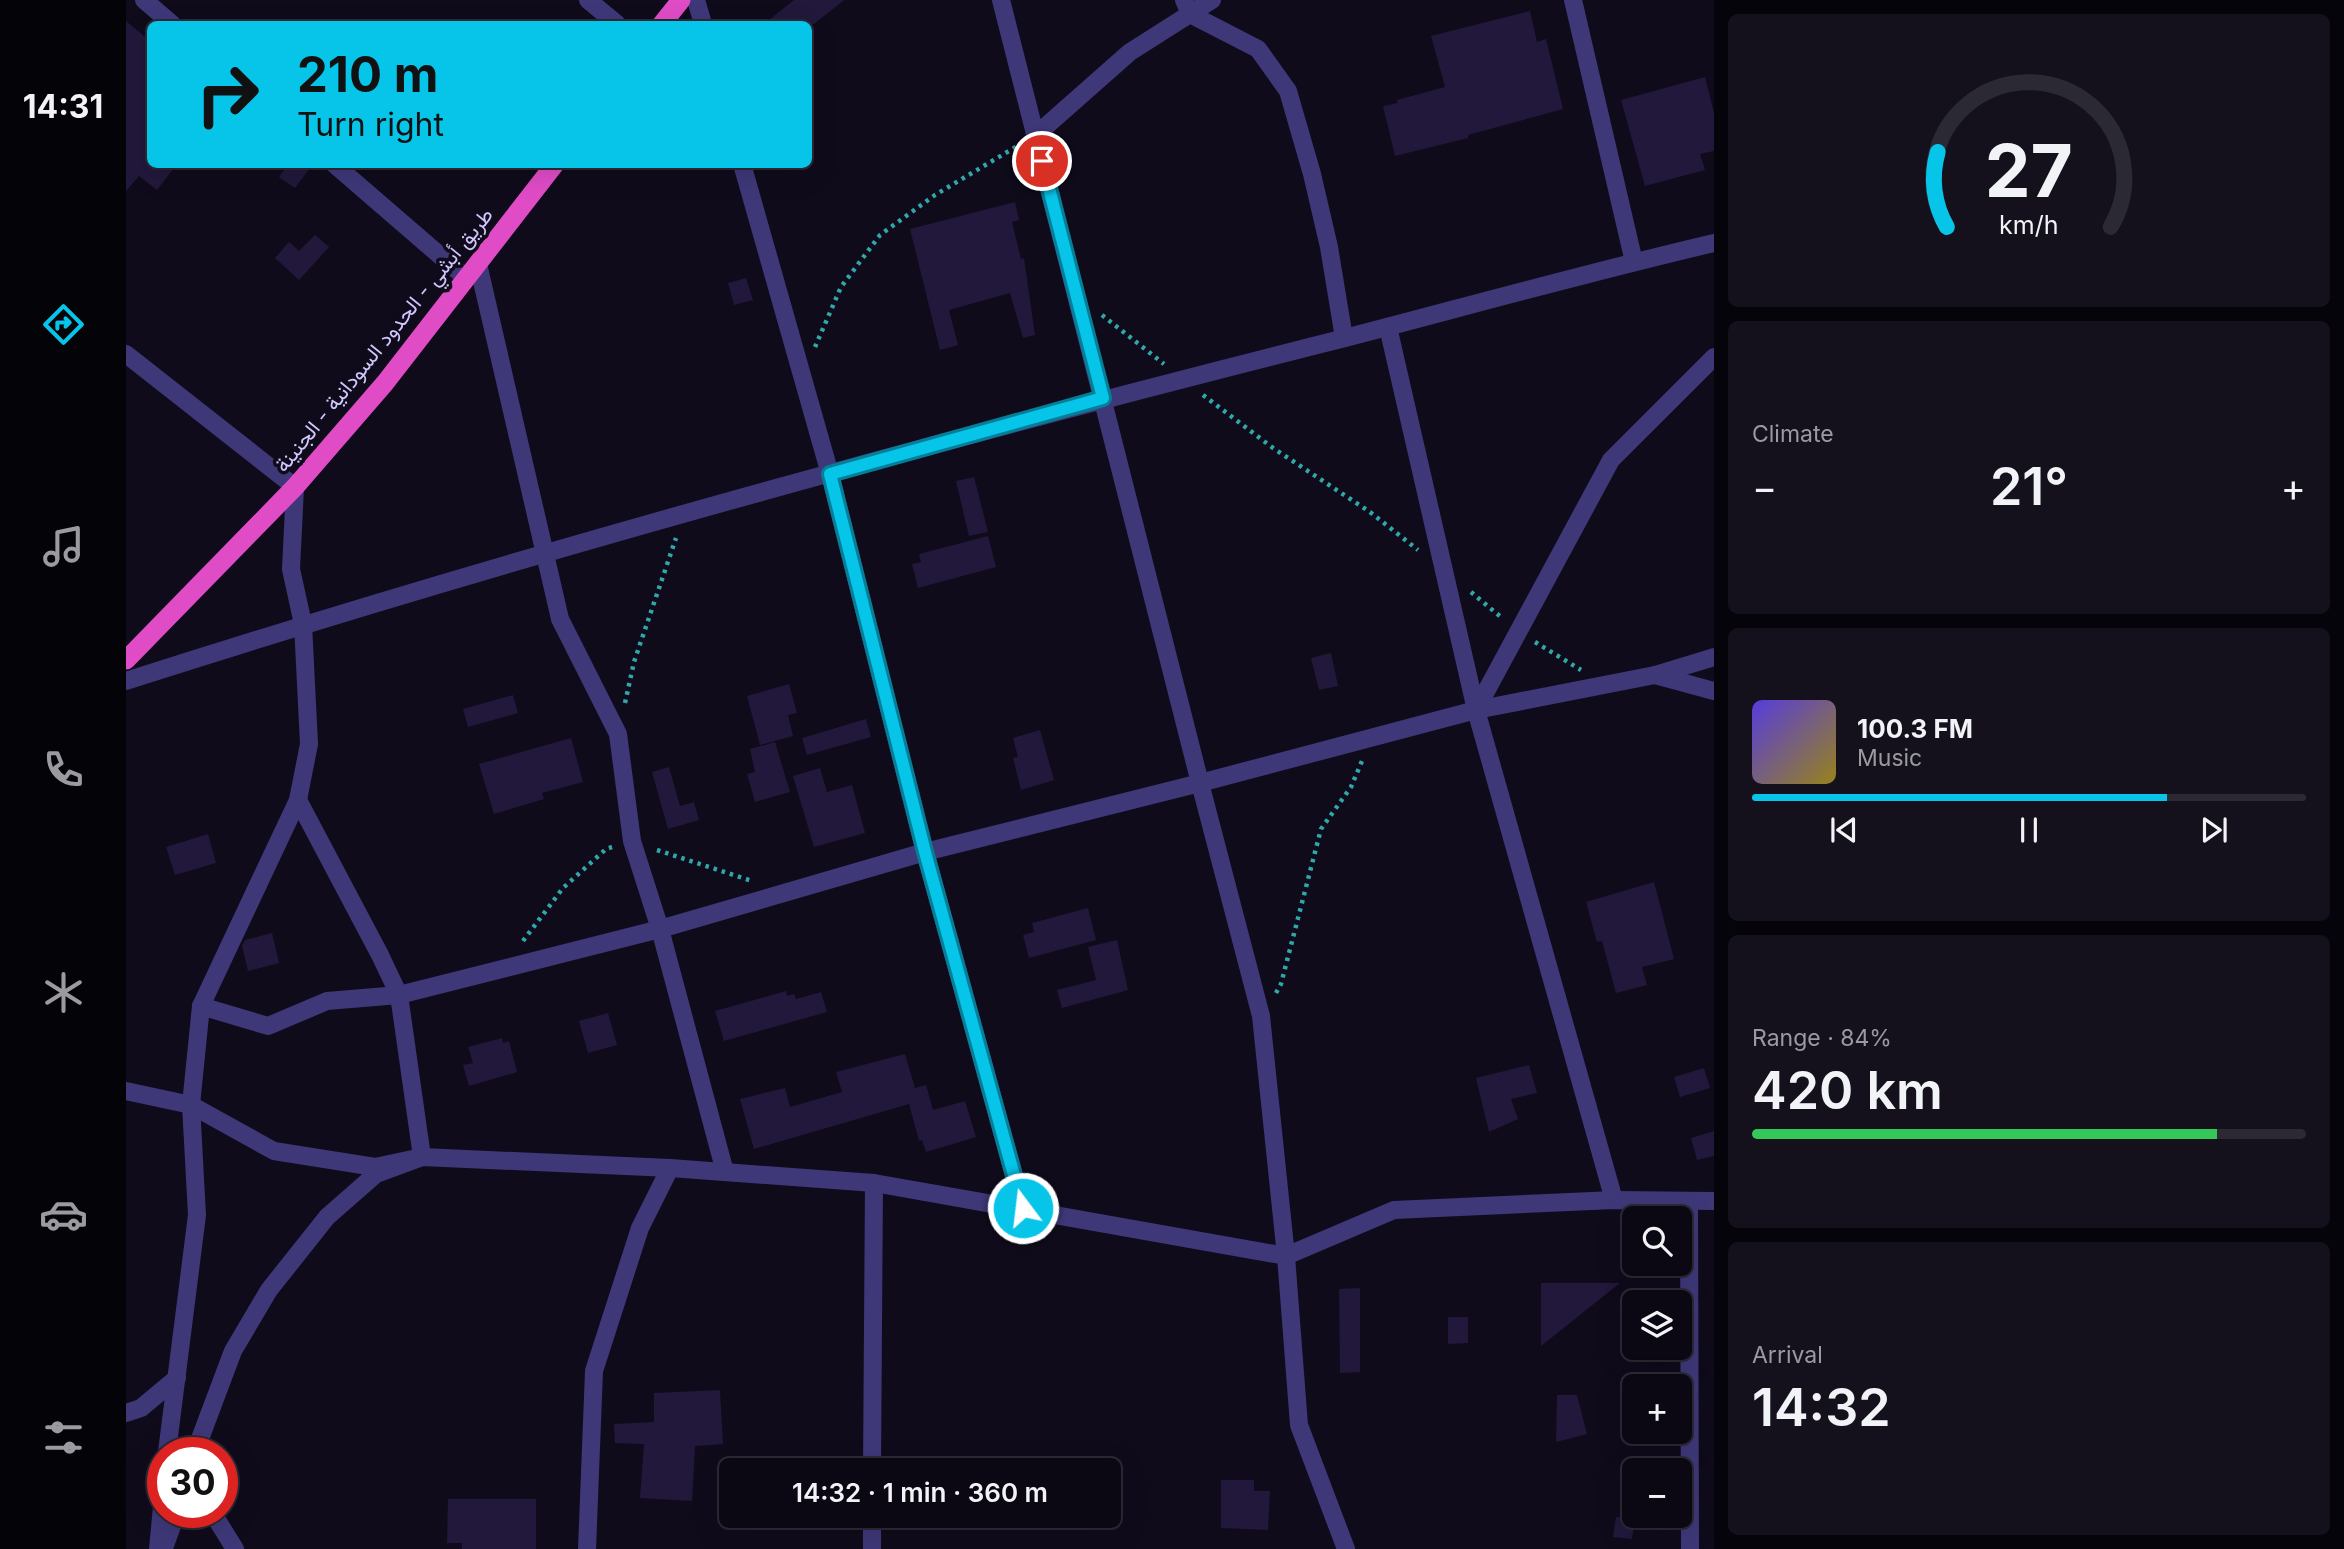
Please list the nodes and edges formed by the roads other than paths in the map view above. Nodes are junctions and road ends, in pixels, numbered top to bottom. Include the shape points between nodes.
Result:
1 (144, 0) edge
2 (588, 0) edge
3 (681, 0) edge
4 (696, 0) edge
5 (1001, 0) edge
6 (1212, 0) edge
7 (1573, 0) edge
8 (1187, 7) edge
9 (168, 21) edge
10 (613, 21) edge
11 (664, 21) edge
12 (702, 21) edge
13 (1036, 135) junction
14 (339, 168) edge
15 (552, 168) edge
16 (743, 168) edge
17 (1714, 243) edge
18 (1634, 262) junction
19 (472, 271) junction
20 (1388, 327) junction
21 (1344, 338) junction
22 (126, 354) edge
23 (1714, 357) edge
24 (1103, 398) junction
25 (830, 474) junction
26 (295, 487) junction
27 (545, 552) junction
28 (303, 624) junction
29 (1714, 657) edge
30 (126, 660) edge
31 (1655, 675) junction
32 (126, 681) edge
33 (1714, 691) edge
34 (1476, 710) junction
35 (1200, 783) junction
36 (298, 800) junction
37 (925, 852) junction
38 (660, 929) junction
39 (399, 995) junction
40 (201, 1006) junction
41 (126, 1091) edge
42 (191, 1105) junction
43 (422, 1157) junction
44 (670, 1168) junction
45 (725, 1172) junction
46 (874, 1183) junction
47 (1614, 1200) junction
48 (1689, 1201) junction
49 (1714, 1201) edge
50 (1023, 1208) junction
51 (1286, 1256) junction
52 (177, 1378) junction
53 (126, 1413) edge
54 (169, 1437) edge
55 (201, 1437) edge
56 (872, 1458) edge
57 (162, 1528) edge
58 (170, 1528) edge
59 (222, 1528) edge
60 (872, 1528) edge
61 (161, 1549) edge
62 (235, 1549) edge
63 (587, 1549) edge
64 (872, 1549) edge
65 (1346, 1549) edge
66 (1690, 1549) edge

1 - 9 street
2 - 10 street
3 - 11 highway
4 - 12 street
5 - 13 street
6 - 8 street
7 - 18 street
8 - 13 street
8 - 21 street via 1258,49 1288,91 1329,247
13 - 24 street
14 - 19 street
15 - 19 highway, طريق أبشي - الحدود السودانية - الجنينة
16 - 25 street
17 - 18 street
18 - 20 street
19 - 26 highway, طريق أبشي - الحدود السودانية - الجنينة via 385,383
19 - 27 street
20 - 21 street
20 - 34 street
21 - 24 street
22 - 26 street
23 - 34 street via 1611,460
24 - 25 street
24 - 35 street
25 - 27 street
25 - 37 street
26 - 28 street via 290,569
26 - 30 highway, طريق أبشي - الحدود السودانية - الجنينة
27 - 28 street
27 - 38 street via 560,619 618,734 632,841
28 - 32 street
28 - 36 street via 309,744
29 - 31 street
31 - 33 street
31 - 34 street
34 - 35 street
34 - 47 street
35 - 37 street
35 - 51 street via 1261,1016
36 - 39 street
36 - 40 street
37 - 38 street
37 - 50 street
38 - 39 street
38 - 45 street
39 - 40 street via 327,1001 268,1026
39 - 43 street
40 - 42 street
41 - 42 street
42 - 43 street via 274,1150 375,1167
42 - 52 street via 197,1215
43 - 44 street
43 - 55 street via 376,1174 346,1200 269,1290 233,1351
44 - 45 street
44 - 63 street via 640,1228 594,1371
45 - 46 street
46 - 50 street
46 - 56 street
47 - 48 street
47 - 51 street via 1394,1210
48 - 49 street
48 - 66 street
50 - 51 street
51 - 65 street via 1299,1425
52 - 53 street via 141,1408
52 - 54 street
57 - 61 street
58 - 61 street
59 - 62 street
60 - 64 street

